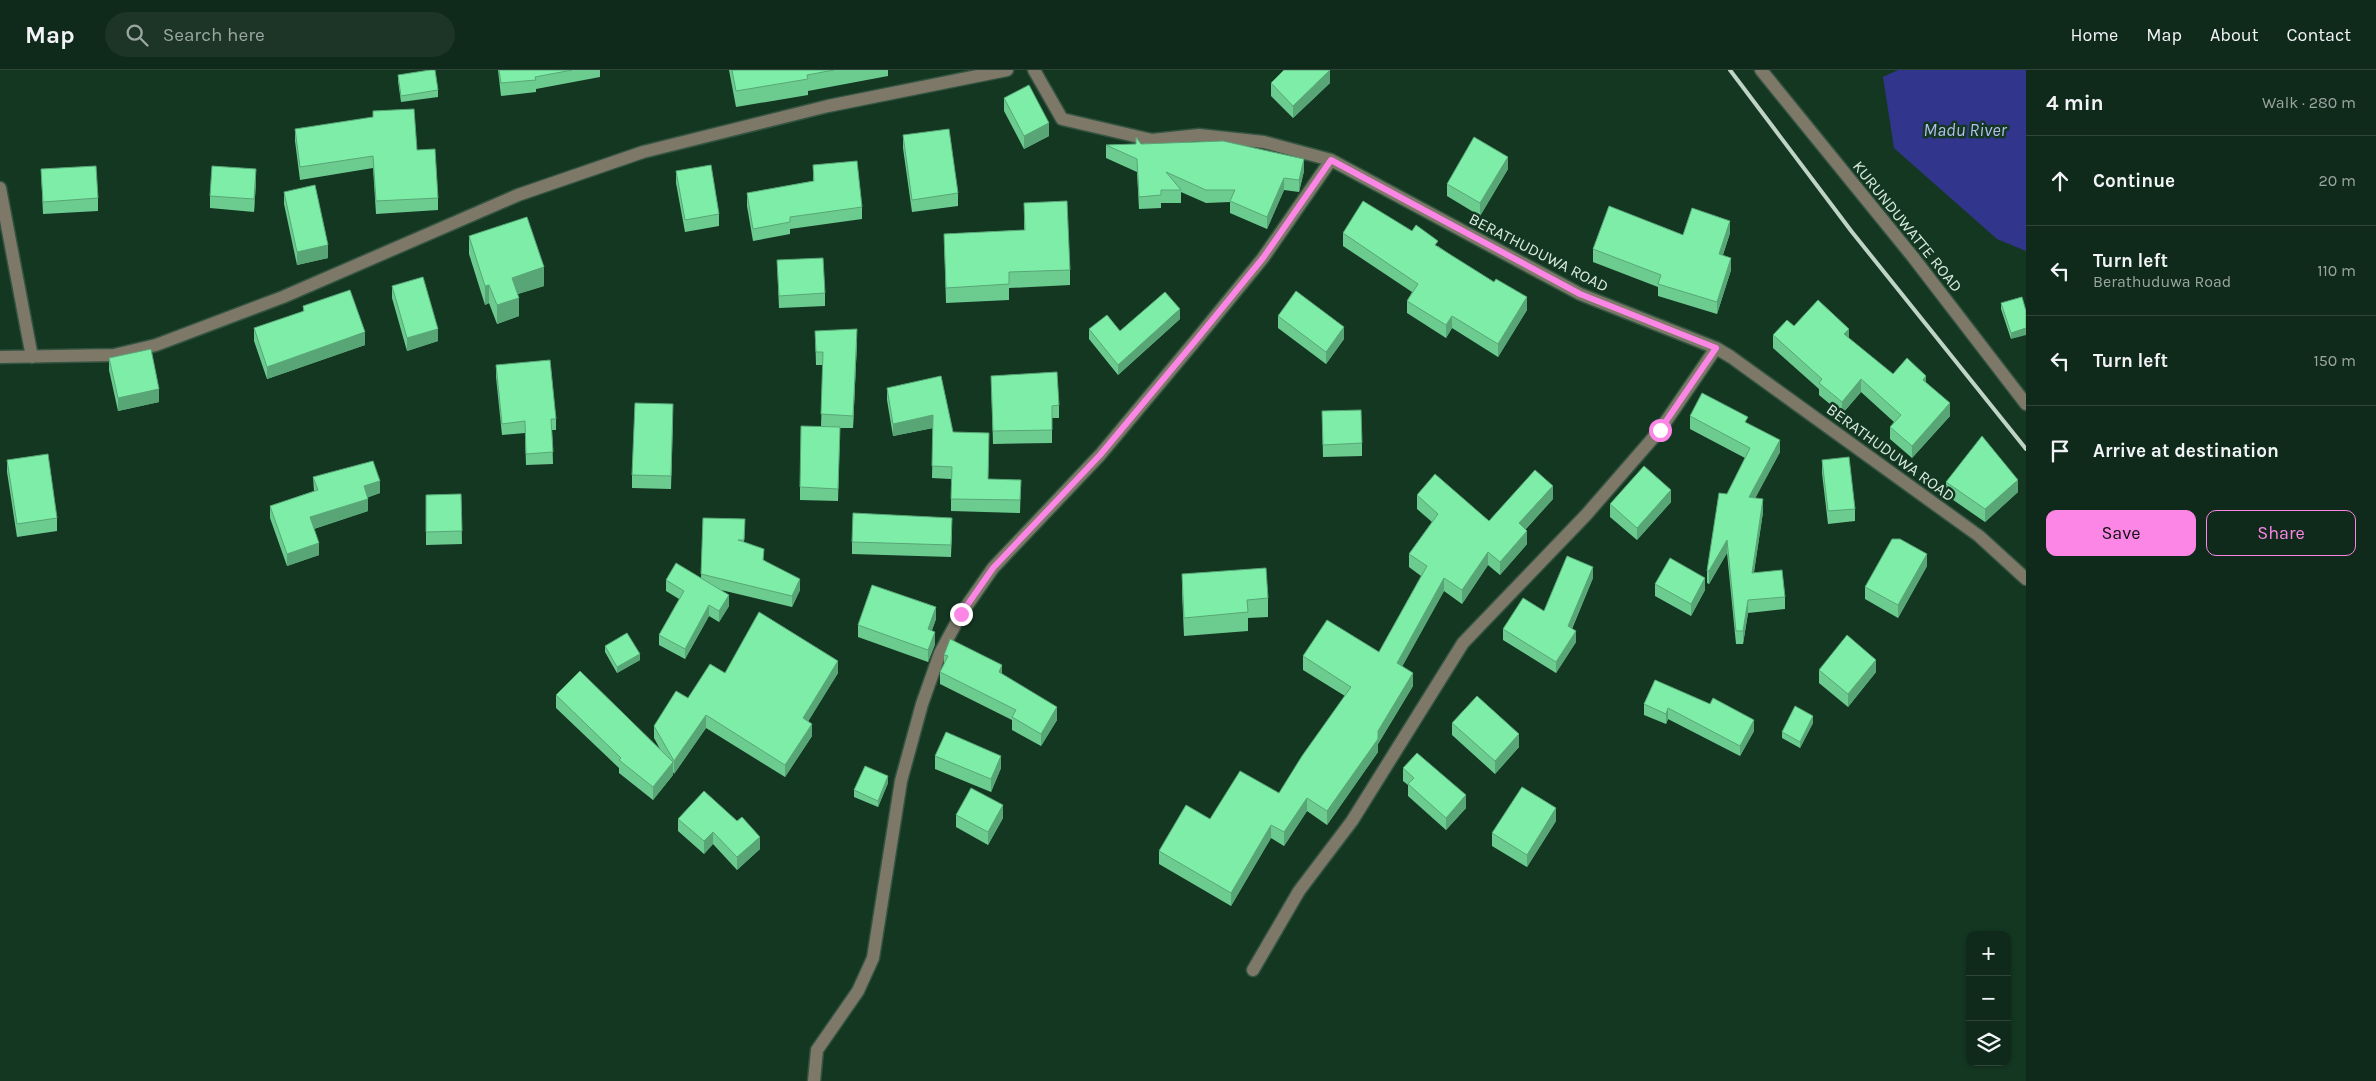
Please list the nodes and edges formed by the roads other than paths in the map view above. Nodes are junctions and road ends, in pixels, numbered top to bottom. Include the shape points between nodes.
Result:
1 (1007, 70) edge
2 (1034, 70) edge
3 (1761, 70) edge
4 (1331, 160) junction
5 (0, 188) edge
6 (1716, 348) junction
7 (32, 357) junction
8 (0, 358) edge
9 (2026, 404) edge
10 (2026, 579) edge
11 (1253, 970) dead end
12 (814, 1081) edge

1 - 7 street via 828,106 643,152 518,195 283,297 156,345 114,355
2 - 4 street, BERATHUDUWA ROAD via 1062,119 1152,140 1199,136 1264,142
3 - 9 street, KURUNDUWATTE ROAD via 1914,256
4 - 6 street, BERATHUDUWA ROAD via 1580,294
4 - 12 street via 1263,258 1100,455 993,568 961,614 940,653 901,781 873,958 858,991 817,1050
5 - 7 street
6 - 10 street, BERATHUDUWA ROAD via 1979,536
6 - 11 street via 1660,430 1586,515 1463,643 1352,822 1299,891
7 - 8 street

